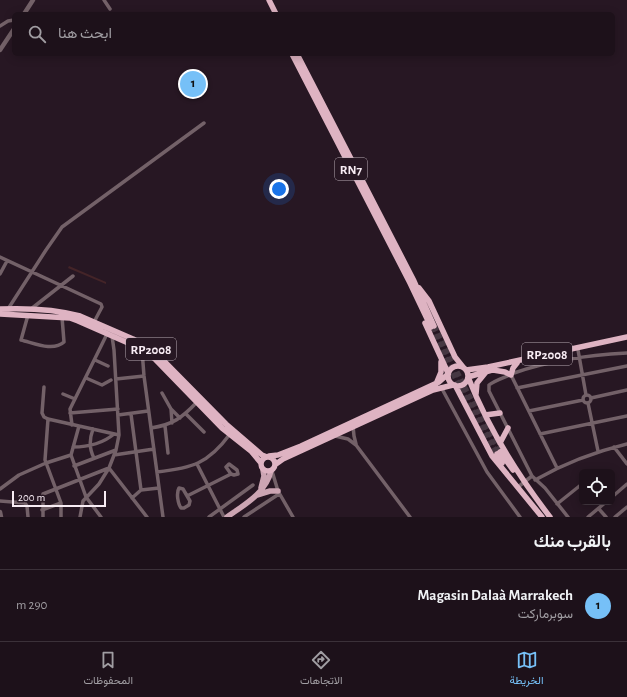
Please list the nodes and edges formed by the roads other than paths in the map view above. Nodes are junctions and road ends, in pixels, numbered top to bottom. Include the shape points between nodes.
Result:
1 (33, 0) edge
2 (104, 0) edge
3 (265, 0) edge
4 (269, 0) edge
5 (110, 9) dead end
6 (25, 12) edge
7 (271, 12) edge
8 (275, 12) edge
9 (12, 20) edge
10 (0, 26) edge
11 (12, 32) edge
12 (0, 50) edge
13 (293, 56) edge
14 (298, 56) edge
15 (204, 124) dead end
16 (0, 257) edge
17 (7, 261) junction
18 (32, 271) junction
19 (0, 274) edge
20 (73, 276) dead end
21 (412, 282) junction
22 (60, 286) junction
23 (0, 309) edge
24 (8, 309) junction
25 (29, 312) junction
26 (0, 314) edge
27 (62, 317) junction
28 (94, 322) junction
29 (432, 326) tunnel mouth
30 (109, 335) junction
31 (627, 338) edge
32 (121, 340) junction
33 (114, 350) junction
34 (142, 350) junction
35 (578, 350) junction
36 (627, 353) edge
37 (579, 356) junction
38 (441, 359) junction
39 (95, 360) junction
40 (517, 363) junction
41 (108, 366) dead end
42 (627, 366) edge
43 (464, 368) junction
44 (493, 370) junction
45 (486, 372) junction
46 (448, 374) junction
47 (511, 375) junction
48 (582, 375) junction
49 (144, 376) junction
50 (468, 377) junction
51 (86, 378) junction
52 (116, 379) junction
53 (111, 380) dead end
54 (438, 385) junction
55 (454, 385) junction
56 (44, 387) dead end
57 (517, 388) junction
58 (627, 390) edge
59 (162, 393) dead end
60 (63, 394) dead end
61 (586, 395) junction
62 (476, 396) junction
63 (591, 398) junction
64 (75, 399) junction
65 (583, 400) junction
66 (197, 402) junction
67 (588, 403) junction
68 (118, 409) junction
69 (171, 409) junction
70 (148, 411) junction
71 (528, 411) junction
72 (500, 412) junction
73 (70, 413) junction
74 (131, 414) junction
75 (186, 414) junction
76 (118, 415) junction
77 (485, 415) junction
78 (627, 416) edge
79 (180, 418) junction
80 (48, 419) junction
81 (172, 423) junction
82 (592, 423) junction
83 (72, 425) junction
84 (79, 426) junction
85 (165, 426) junction
86 (354, 426) junction
87 (151, 428) junction
88 (508, 428) junction
89 (93, 430) junction
90 (204, 432) dead end
91 (114, 434) junction
92 (230, 434) junction
93 (540, 434) junction
94 (119, 435) junction
95 (334, 436) junction
96 (500, 444) junction
97 (627, 444) edge
98 (356, 445) junction
99 (90, 446) junction
100 (73, 447) junction
101 (614, 447) junction
102 (154, 449) junction
103 (116, 450) junction
104 (135, 451) junction
105 (598, 451) junction
106 (168, 453) dead end
107 (71, 455) junction
108 (114, 455) junction
109 (268, 456) junction
110 (94, 458) junction
111 (226, 459) dead end
112 (46, 463) junction
113 (261, 463) junction
114 (197, 464) junction
115 (228, 464) junction
116 (276, 464) junction
117 (627, 464) edge
118 (74, 466) junction
119 (109, 468) junction
120 (556, 468) junction
121 (263, 470) junction
122 (271, 471) junction
123 (157, 472) junction
124 (231, 474) junction
125 (532, 476) junction
126 (79, 480) junction
127 (536, 480) junction
128 (524, 482) junction
129 (627, 484) edge
130 (254, 485) dead end
131 (207, 486) junction
132 (579, 486) edge
133 (518, 487) junction
134 (55, 488) junction
135 (159, 488) junction
136 (261, 488) junction
137 (0, 489) edge
138 (141, 490) junction
139 (278, 493) junction
140 (615, 494) edge
141 (256, 495) junction
142 (187, 496) junction
143 (86, 498) junction
144 (132, 498) junction
145 (0, 501) edge
146 (61, 502) junction
147 (557, 504) junction
148 (602, 505) edge
149 (627, 507) edge
150 (220, 509) junction
151 (599, 509) junction
152 (42, 510) junction
153 (0, 512) edge
154 (1, 517) edge
155 (28, 517) edge
156 (43, 517) edge
157 (61, 517) edge
158 (80, 517) edge
159 (102, 517) edge
160 (147, 517) edge
161 (163, 517) edge
162 (209, 517) edge
163 (226, 517) edge
164 (244, 517) edge
165 (293, 517) edge
166 (410, 517) edge
167 (520, 517) edge
168 (542, 517) edge
169 (550, 517) edge
170 (568, 517) edge
171 (588, 517) edge
172 (606, 517) edge
173 (615, 517) edge

1 - 6 street
2 - 5 street
3 - 7 highway
4 - 8 highway
9 - 10 street
11 - 12 street
13 - 21 highway, RN7
14 - 21 highway, RN7
15 - 18 street via 62,227
16 - 17 street
17 - 18 street
17 - 19 street
18 - 22 street
18 - 24 street
20 - 22 street
21 - 29 highway, RN7
21 - 38 highway via 417,304
21 - 43 highway via 429,301 455,357
22 - 25 street
22 - 28 street via 101,304 102,308
23 - 24 highway, RP2008
24 - 25 highway, RP2008
25 - 26 highway, RP2008
25 - 27 highway, RP2008
25 - 27 street via 21,340 49,347 64,342
25 - 28 highway, RP2008 via 71,313
27 - 30 highway, RP2008
28 - 109 highway, RP2008 via 134,339 154,351 226,424 262,455
30 - 32 highway, RP2008
30 - 33 street
30 - 39 street
31 - 35 highway, RP2008
31 - 43 highway, RP2008 via 482,369
32 - 33 street
32 - 34 highway, RP2008
33 - 52 street
34 - 49 street
34 - 66 highway, RP2008 via 155,359
35 - 37 street
35 - 40 highway, RP2008
36 - 37 street
37 - 47 street via 538,365
37 - 48 street
38 - 46 highway
38 - 54 highway
39 - 41 street
39 - 51 street
40 - 44 highway, RP2008
40 - 47 highway via 512,368
42 - 48 street
43 - 46 highway via 453,367
43 - 50 highway
44 - 45 highway, RP2008
44 - 47 highway
45 - 50 highway, RP2008
45 - 62 highway via 477,383
46 - 54 highway
46 - 55 highway via 448,379
47 - 57 street
47 - 72 street via 488,387
48 - 57 street
48 - 61 street
49 - 52 street
49 - 70 street
50 - 55 highway via 463,384
50 - 62 highway
51 - 53 street via 102,385
51 - 64 street
52 - 68 street
54 - 55 highway
54 - 86 highway
54 - 109 highway via 301,446
54 - 167 street via 487,472
55 - 133 highway via 489,450
56 - 80 street via 42,413
57 - 71 street
58 - 63 street
59 - 69 street
60 - 64 street
61 - 63 street
61 - 65 street
62 - 77 highway
63 - 67 street
64 - 73 street
65 - 67 street
65 - 71 street
66 - 75 street
66 - 92 highway, RP2008
67 - 82 street
68 - 73 street
68 - 76 street
69 - 79 street
69 - 81 street
70 - 74 street
70 - 87 street
71 - 93 street
72 - 77 highway
72 - 88 street
73 - 83 street
74 - 76 street
74 - 104 street
75 - 79 street
75 - 90 street
76 - 94 street
77 - 96 highway
78 - 82 street
79 - 81 street
80 - 83 street
80 - 112 street
81 - 85 street
82 - 93 street
82 - 105 street
83 - 84 street
84 - 89 street
84 - 100 street
85 - 87 street
85 - 106 street
86 - 95 highway
86 - 98 street
87 - 102 street
88 - 96 highway
88 - 125 street
89 - 91 street
89 - 99 street
91 - 94 street
91 - 99 street
92 - 113 highway, RP2008
92 - 114 street via 215,451
93 - 120 street
94 - 103 street
95 - 98 street
95 - 116 highway
96 - 128 highway
97 - 101 street
98 - 166 street
99 - 100 street
99 - 110 street
100 - 107 street
101 - 105 street
101 - 117 street
102 - 104 street
102 - 123 street
103 - 108 street
103 - 110 street
104 - 108 street
104 - 138 street
105 - 120 street
107 - 112 street
107 - 118 street
108 - 119 street
109 - 113 highway
109 - 116 highway, RP2008 via 273,458
110 - 118 street
111 - 115 street
112 - 134 street
112 - 137 street via 19,475
113 - 121 highway, RP2008
114 - 123 street via 183,469
114 - 131 street
115 - 124 street via 226,468
115 - 124 street via 238,472 236,475
116 - 122 highway
118 - 126 street
119 - 126 street
119 - 143 street
119 - 144 street
120 - 127 street
121 - 122 highway
121 - 136 main road
122 - 136 main road via 268,481
122 - 139 street
123 - 135 street
124 - 131 street
125 - 127 street
125 - 128 street
126 - 134 street
126 - 143 street
127 - 147 street
128 - 133 street
128 - 133 highway via 498,453
128 - 169 highway
129 - 140 street
130 - 150 street
131 - 142 street
131 - 150 street
132 - 147 street
133 - 168 highway
134 - 146 street
134 - 152 street via 42,494
135 - 138 street
135 - 161 street
136 - 141 main road
138 - 144 street
139 - 141 main road via 272,491
139 - 164 street
139 - 165 street
141 - 163 main road
142 - 142 street via 182,488 178,489 181,508 190,504
143 - 158 street
143 - 159 street
144 - 160 street
145 - 155 street via 25,503
146 - 152 street
146 - 157 street
147 - 170 street
148 - 151 street
149 - 173 street
150 - 162 street
150 - 163 street
151 - 171 street
151 - 172 street
152 - 156 street
153 - 154 street

